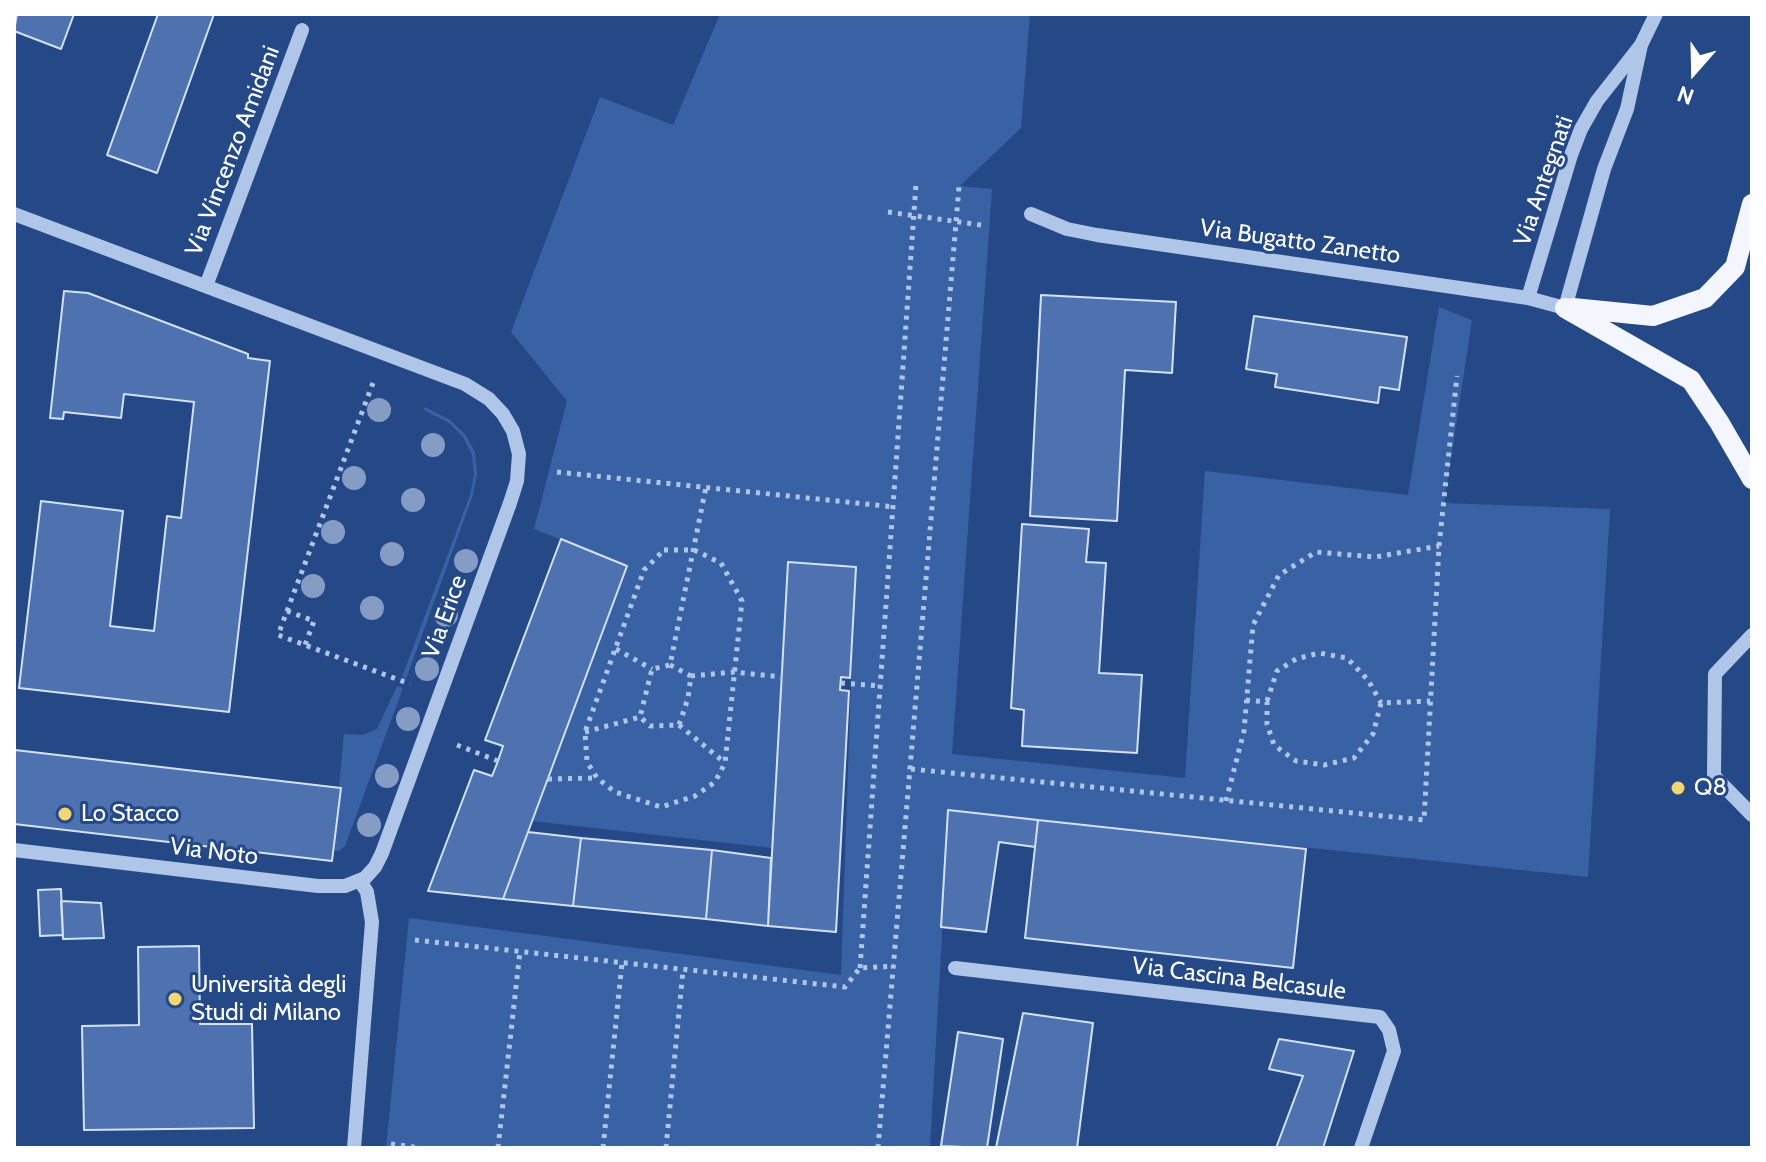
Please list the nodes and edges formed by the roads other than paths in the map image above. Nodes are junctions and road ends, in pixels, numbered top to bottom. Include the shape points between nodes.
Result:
1 (1656, 14) edge
2 (302, 30) dead end
3 (1641, 45) junction
4 (1752, 204) edge
5 (14, 214) edge
6 (1031, 214) dead end
7 (206, 286) junction
8 (1528, 298) junction
9 (1565, 308) junction
10 (1752, 479) edge
11 (1752, 635) edge
12 (1752, 815) edge
13 (14, 850) edge
14 (360, 881) junction
15 (955, 968) dead end
16 (354, 1148) edge
17 (1361, 1148) edge

1 - 3 street, Via Antegnati
2 - 7 street, Via Vincenzo Amidani
3 - 8 street, Via Antegnati via 1581,129
3 - 9 street, Via Antegnati via 1627,109 1604,169
4 - 9 main road via 1735,267 1705,298 1653,316
5 - 7 street, Via Erice
6 - 8 street, Via Bugatto Zanetto via 1097,235
7 - 14 street, Via Erice via 465,384 494,403 516,438 519,465 512,497 382,853
8 - 9 street, Via Bugatto Zanetto
9 - 10 main road via 1691,380
11 - 12 street via 1715,674 1714,776
13 - 14 street, Via Noto via 323,887
14 - 16 street via 372,922
15 - 17 street, Via Cascina Belcasule via 1380,1017 1394,1051

